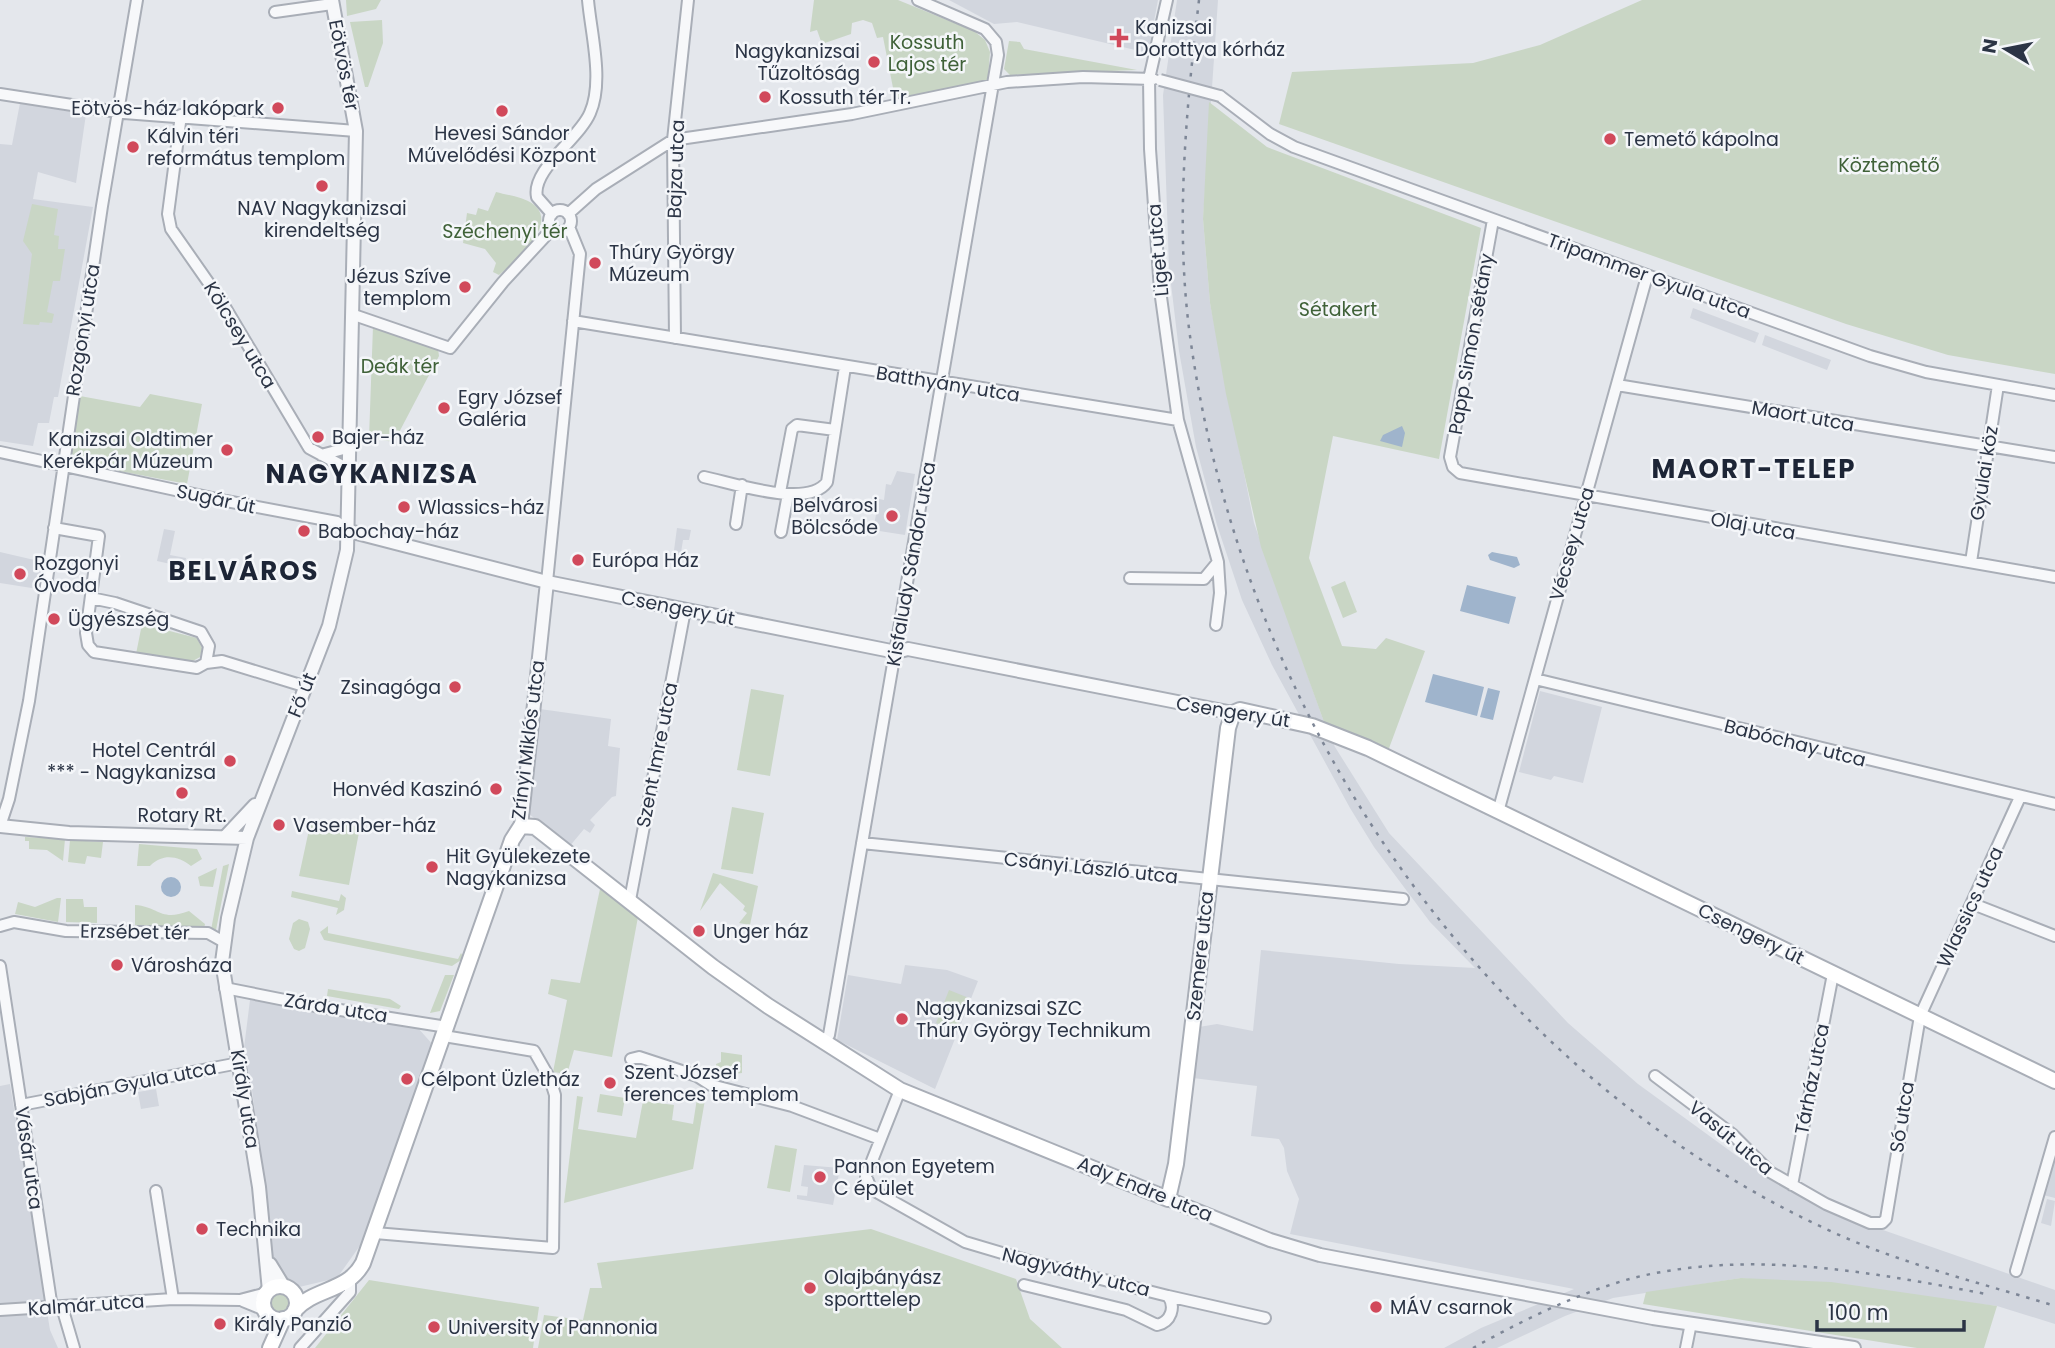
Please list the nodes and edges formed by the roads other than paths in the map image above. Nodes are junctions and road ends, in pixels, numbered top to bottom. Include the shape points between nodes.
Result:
1 (137, 0) edge
2 (588, 0) edge
3 (688, 0) edge
4 (918, 0) edge
5 (1167, 0) edge
6 (332, 2) edge
7 (275, 12) dead end
8 (1154, 79) junction
9 (995, 85) junction
10 (0, 94) edge
11 (118, 112) junction
12 (181, 115) junction
13 (356, 131) junction
14 (673, 141) junction
15 (552, 214) junction
16 (568, 214) junction
17 (1493, 220) junction
18 (569, 227) junction
19 (552, 229) junction
20 (1647, 276) junction
21 (354, 315) junction
22 (573, 321) junction
23 (676, 338) junction
24 (845, 367) junction
25 (942, 383) junction
26 (1617, 385) junction
27 (1998, 385) junction
28 (2055, 395) edge
29 (1178, 421) junction
30 (835, 430) junction
31 (351, 447) junction
32 (1989, 447) junction
33 (0, 452) edge
34 (321, 455) junction
35 (2055, 457) edge
36 (63, 467) junction
37 (1453, 467) joint
38 (350, 470) junction
39 (704, 477) dead end
40 (742, 485) junction
41 (784, 493) junction
42 (1586, 496) junction
43 (736, 524) dead end
44 (54, 528) junction
45 (348, 531) junction
46 (781, 532) dead end
47 (1218, 562) junction
48 (1971, 562) junction
49 (2055, 577) edge
50 (1130, 578) dead end
51 (547, 582) junction
52 (91, 598) junction
53 (685, 610) junction
54 (1216, 625) dead end
55 (896, 652) junction
56 (206, 663) junction
57 (1535, 679) junction
58 (307, 687) junction
59 (1233, 713) junction
60 (0, 784) edge
61 (2020, 797) junction
62 (9, 799) junction
63 (260, 799) junction
64 (2055, 804) edge
65 (1499, 812) junction
66 (0, 826) edge
67 (521, 826) junction
68 (225, 838) junction
69 (247, 838) junction
70 (862, 843) junction
71 (1208, 880) junction
72 (1403, 899) dead end
73 (630, 900) junction
74 (1973, 904) junction
75 (0, 926) edge
76 (2055, 936) edge
77 (224, 942) junction
78 (0, 966) edge
79 (1833, 974) junction
80 (225, 988) junction
81 (6, 1004) junction
82 (0, 1015) edge
83 (1920, 1016) junction
84 (446, 1031) junction
85 (824, 1041) junction
86 (631, 1059) dead end
87 (239, 1063) junction
88 (1654, 1076) dead end
89 (2055, 1081) edge
90 (900, 1090) junction
91 (21, 1105) junction
92 (2055, 1137) edge
93 (880, 1139) junction
94 (1792, 1185) junction
95 (156, 1191) dead end
96 (1168, 1199) junction
97 (1886, 1219) joint
98 (375, 1233) junction
99 (267, 1258) junction
100 (2016, 1272) dead end
101 (350, 1280) junction
102 (1024, 1285) dead end
103 (289, 1290) junction
104 (268, 1292) junction
105 (326, 1292) junction
106 (1168, 1296) junction
107 (173, 1299) junction
108 (240, 1300) junction
109 (57, 1307) junction
110 (0, 1310) edge
111 (295, 1310) junction
112 (266, 1312) junction
113 (1265, 1318) dead end
114 (283, 1319) junction
115 (1691, 1323) junction
116 (1807, 1344) edge
117 (270, 1345) edge
118 (74, 1348) edge
119 (300, 1348) edge
120 (1686, 1348) edge
121 (1854, 1348) edge

1 - 11 street, Rozgonyi utca
2 - 15 street via 593,103 580,130 538,180 537,197
3 - 14 street, Bajza utca
4 - 9 street, Kisfaludy Sándor utca via 990,32 998,55
5 - 8 street, Liget utca
6 - 7 street
6 - 13 street, Eötvös tér
8 - 9 street via 1083,77
8 - 17 street, Tripammer Gyula utca, bridge via 1220,96 1294,147
8 - 29 street, Liget utca via 1150,149 1159,277
9 - 14 street via 852,114
9 - 25 street, Kisfaludy Sándor utca
10 - 11 street
11 - 12 street
11 - 36 street, Rozgonyi utca
12 - 13 street
12 - 34 street, Kölcsey utca via 169,210 171,229 222,302 309,449
13 - 21 street
14 - 16 street via 596,189
14 - 23 street, Bajza utca
15 - 16 street via 562,210
15 - 19 street
16 - 18 street
17 - 20 street, Tripammer Gyula utca
17 - 37 street, Papp Simon sétány via 1450,457
18 - 19 street via 563,232
18 - 22 street, Zrínyi Miklós utca via 580,254
19 - 21 street via 450,348
20 - 26 street, Vécsey utca
20 - 27 street, Tripammer Gyula utca via 1899,366
21 - 31 street
22 - 23 street, Batthyány utca
22 - 51 street, Zrínyi Miklós utca
23 - 24 street, Batthyány utca
24 - 25 street, Batthyány utca
24 - 30 street
25 - 29 street, Batthyány utca
25 - 55 street, Kisfaludy Sándor utca
26 - 32 street, Maort utca
26 - 42 street, Vécsey utca
27 - 28 street, Tripammer Gyula utca
27 - 32 street, Gyulai köz
29 - 47 street
30 - 41 street via 822,489 810,495
30 - 41 street via 794,427
31 - 34 street
31 - 38 street
32 - 35 street
32 - 48 street, Gyulai köz
33 - 36 street, Sugár út
34 - 38 street, Kölcsey utca
36 - 44 street, Rozgonyi utca
36 - 45 street, Sugár út via 337,522
37 - 42 street, Olaj utca via 1463,475
38 - 45 street
39 - 40 street
40 - 41 street
40 - 43 street
41 - 46 street
42 - 48 street, Olaj utca
42 - 57 street, Vécsey utca
44 - 52 street via 99,536
44 - 62 street, Rozgonyi utca via 29,701
45 - 51 street, Csengery út
45 - 58 street, Fő út via 340,591
47 - 50 street via 1204,579
47 - 54 street
48 - 49 street, Olaj utca
51 - 53 street, Csengery út
51 - 67 street, Zrínyi Miklós utca
52 - 56 street via 201,632 209,646
52 - 56 street via 86,639 94,652 197,668
53 - 55 street, Csengery út
53 - 73 street, Szent Imre utca
55 - 59 street, Csengery út via 908,649
55 - 70 street, Kisfaludy Sándor utca
56 - 58 street via 222,661
57 - 61 street, Babóchay utca
57 - 65 street, Vécsey utca
58 - 63 street, Fő út
59 - 65 main road, Csengery út via 1240,710 1278,718 1345,737
59 - 71 main road, Szemere utca
60 - 62 street
61 - 64 street, Babóchay utca
61 - 74 street, Wlassics utca
62 - 66 street, Rozgonyi utca
63 - 68 street
63 - 69 street, Fő út
65 - 79 main road, Csengery út
66 - 68 street
67 - 73 main road, Ady Endre utca via 535,827
67 - 84 main road, Zrínyi Miklós utca via 512,840
68 - 69 street
69 - 77 street, Fő út
70 - 71 street, Csányi László utca
70 - 85 street, Kisfaludy Sándor utca
71 - 72 street, Csányi László utca
71 - 96 main road, Szemere utca via 1176,1164
73 - 85 main road, Ady Endre utca via 713,967
74 - 76 street
74 - 83 street, Wlassics utca
75 - 77 street, Erzsébet tér via 14,922 66,931 208,933
77 - 80 street, Király utca
78 - 81 street, Vásár utca
79 - 83 main road, Csengery út
79 - 94 street, Tárház utca
80 - 84 street, Zárda utca
80 - 87 street, Király utca
81 - 82 street
81 - 91 street, Vásár utca
83 - 89 main road, Csengery út
83 - 97 street, Só utca
84 - 98 main road, Zrínyi Miklós utca
84 - 98 street, Zárda utca via 534,1051 550,1079 555,1095 553,1248
85 - 90 main road, Ady Endre utca
86 - 93 street via 639,1057 674,1068 711,1086 792,1106
87 - 91 street, Sabján Gyula utca
87 - 99 street, Király utca
88 - 94 street, Vasút utca via 1732,1134 1759,1164
90 - 93 street
90 - 96 main road, Ady Endre utca
91 - 109 street, Vásár utca
92 - 100 street
93 - 106 street, Nagyváthy utca via 866,1183 892,1204 965,1242
94 - 97 street, Vasút utca via 1870,1223
95 - 107 street, Kalmár utca
96 - 115 street, Ady Endre utca via 1320,1255
98 - 101 main road, Zrínyi Miklós utca via 363,1264
99 - 103 street, Király utca via 275,1276
99 - 104 street, Király utca
101 - 105 main road
101 - 119 street via 350,1292
102 - 106 street, Nagyváthy utca via 1126,1310 1157,1325 1170,1317
103 - 104 main road
103 - 105 main road
103 - 111 main road
104 - 108 street, Kalmár utca
104 - 112 main road via 263,1300
105 - 111 main road via 305,1300
106 - 113 street
107 - 108 street, Kalmár utca
107 - 109 street, Kalmár utca
108 - 112 street, Kalmár utca
109 - 110 street, Kalmár utca
109 - 118 street, Vásár utca
111 - 114 main road
112 - 114 main road
112 - 117 main road
114 - 117 main road
115 - 116 street, Ady Endre utca
115 - 120 street
116 - 121 street, Ady Endre utca

